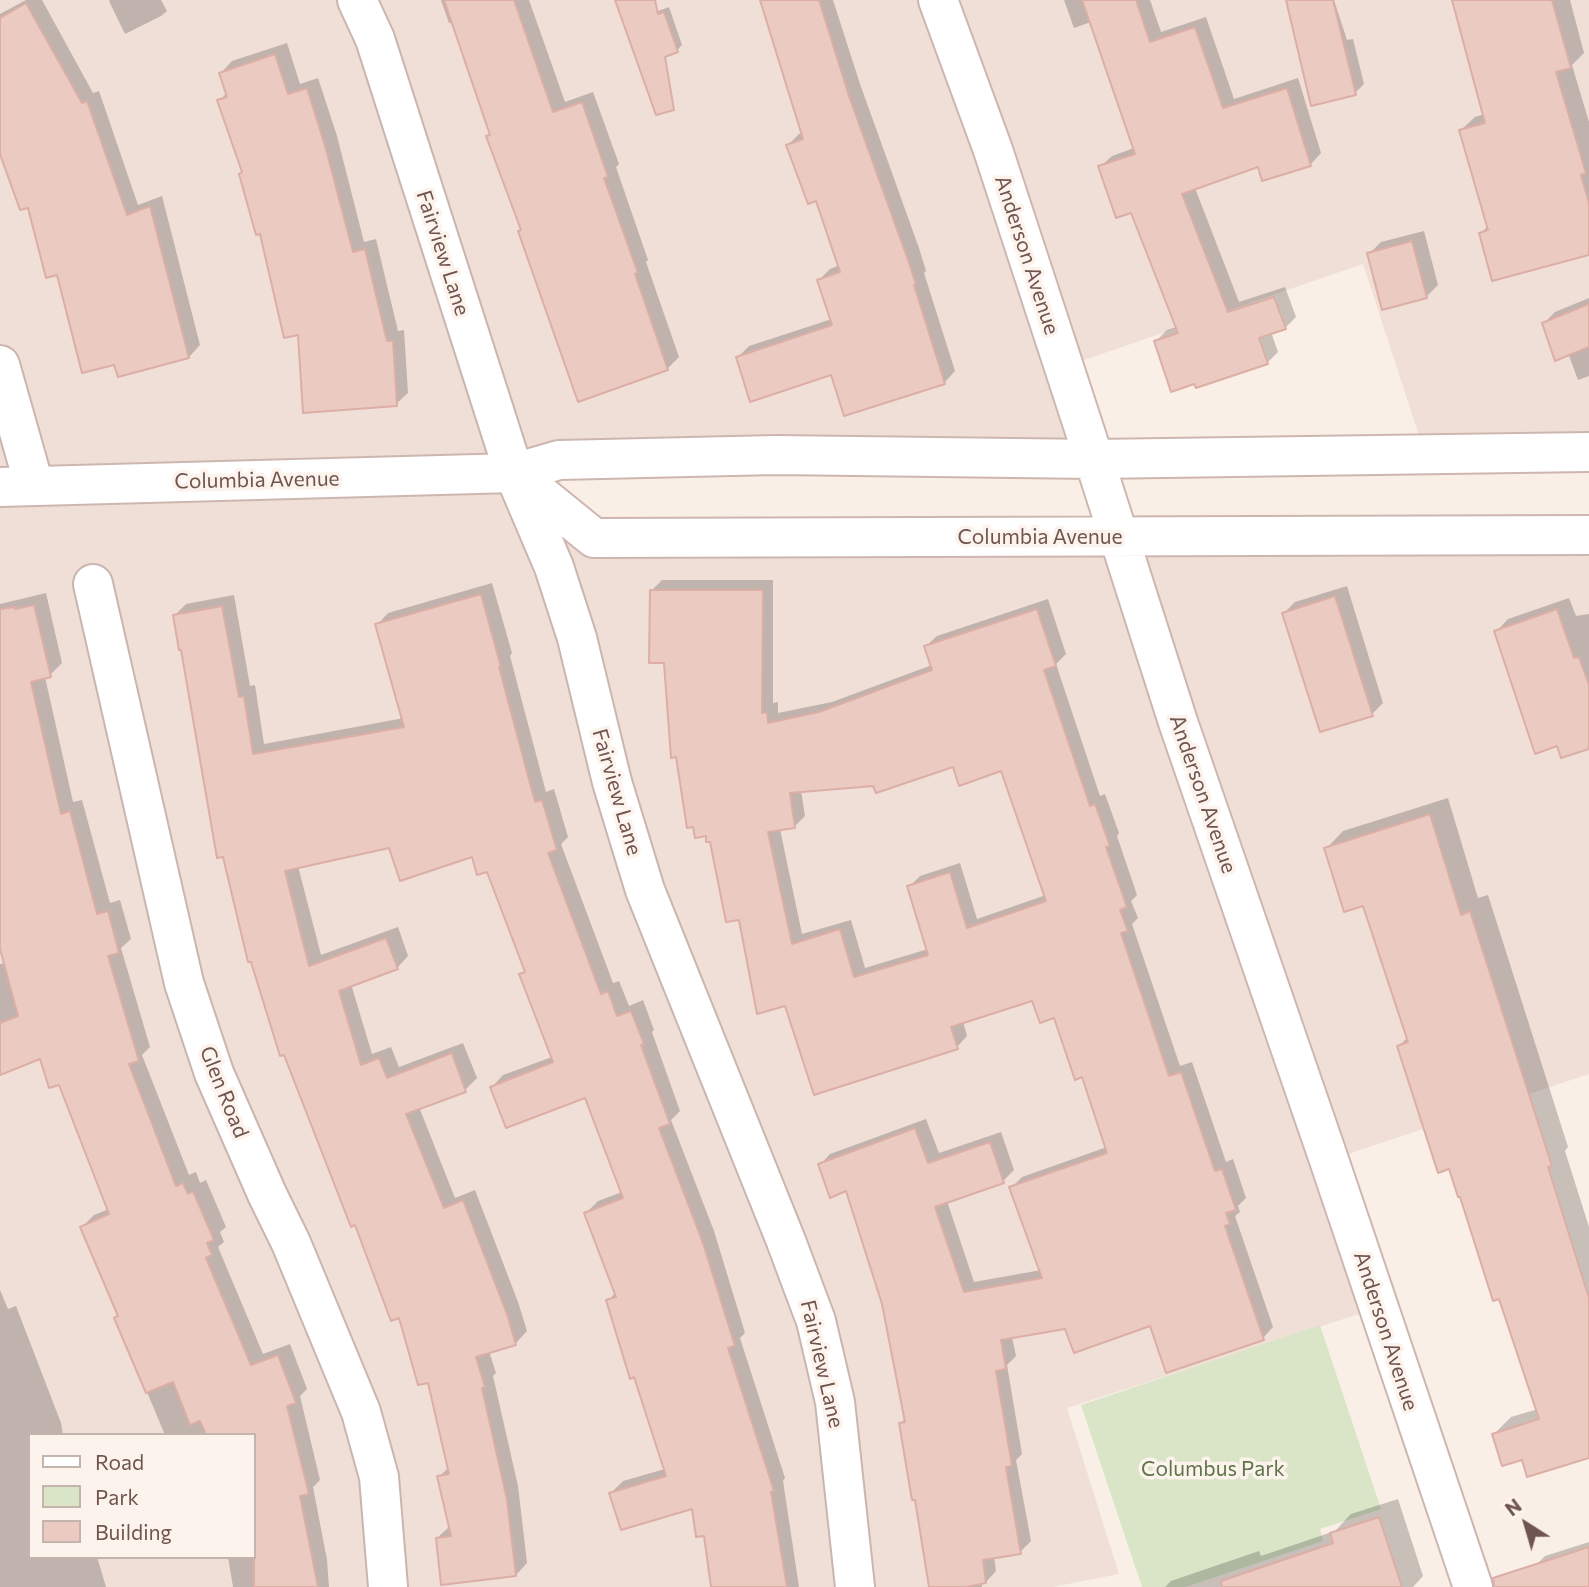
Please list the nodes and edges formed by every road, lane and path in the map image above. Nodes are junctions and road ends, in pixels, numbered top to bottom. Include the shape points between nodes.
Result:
1 (357, 0) edge
2 (938, 0) edge
3 (0, 365) edge
4 (1589, 452) edge
5 (1094, 459) junction
6 (514, 473) junction
7 (17, 486) edge
8 (1589, 535) edge
9 (1119, 537) junction
10 (93, 584) dead end
11 (388, 1587) edge
12 (855, 1587) edge
13 (1472, 1587) edge

1 - 6 street, Fairview Lane via 375,39
2 - 5 street, Anderson Avenue via 993,150
3 - 7 street
4 - 5 street, Columbia Avenue
5 - 6 street, Columbia Avenue via 776,455 559,460
5 - 9 street, Anderson Avenue
6 - 7 street, Columbia Avenue
6 - 9 street, Columbia Avenue via 594,538
6 - 12 street, Fairview Lane via 554,567 577,638 612,782 645,890 816,1321 835,1402
8 - 9 street, Columbia Avenue
9 - 13 street, Anderson Avenue
10 - 11 street, Glen Road via 184,983 214,1073 361,1412 379,1477

